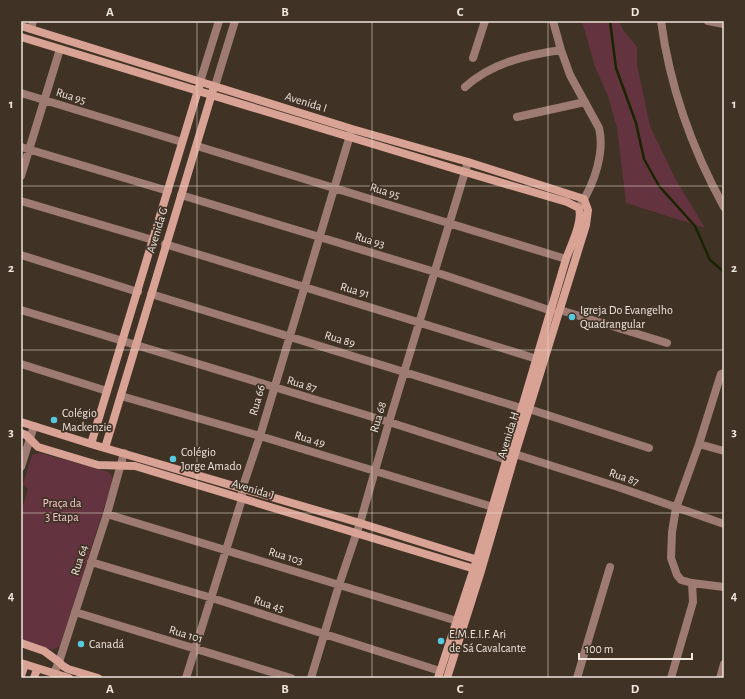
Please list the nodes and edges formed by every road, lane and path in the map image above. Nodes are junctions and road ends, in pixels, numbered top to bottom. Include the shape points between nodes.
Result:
1 (219, 21) edge
2 (234, 21) edge
3 (485, 21) edge
4 (553, 21) edge
5 (661, 21) edge
6 (708, 21) edge
7 (724, 24) edge
8 (32, 25) edge
9 (21, 26) edge
10 (21, 37) edge
11 (60, 48) junction
12 (561, 50) junction
13 (473, 58) dead end
14 (200, 82) junction
15 (215, 86) junction
16 (465, 87) dead end
17 (198, 90) junction
18 (21, 93) edge
19 (211, 94) junction
20 (44, 100) junction
21 (585, 102) junction
22 (517, 117) dead end
23 (351, 133) junction
24 (182, 142) junction
25 (197, 146) junction
26 (25, 148) edge
27 (468, 162) junction
28 (465, 172) junction
29 (21, 176) edge
30 (335, 188) junction
31 (168, 191) junction
32 (181, 196) junction
33 (584, 199) junction
34 (21, 201) edge
35 (577, 207) junction
36 (724, 208) edge
37 (450, 223) junction
38 (320, 237) junction
39 (153, 240) junction
40 (165, 244) junction
41 (21, 256) edge
42 (566, 259) junction
43 (435, 272) junction
44 (304, 288) junction
45 (138, 292) junction
46 (151, 294) junction
47 (21, 310) edge
48 (556, 311) junction
49 (419, 322) junction
50 (289, 336) junction
51 (123, 341) junction
52 (667, 343) dead end
53 (135, 345) junction
54 (537, 359) junction
55 (21, 364) edge
56 (404, 372) junction
57 (724, 374) edge
58 (274, 388) junction
59 (107, 391) junction
60 (121, 396) junction
61 (525, 409) junction
62 (21, 422) edge
63 (389, 422) junction
64 (34, 426) junction
65 (21, 432) edge
66 (260, 436) junction
67 (30, 439) junction
68 (91, 444) junction
69 (699, 444) junction
70 (105, 448) junction
71 (649, 448) dead end
72 (724, 451) edge
73 (124, 453) junction
74 (515, 454) junction
75 (506, 460) junction
76 (120, 465) junction
77 (21, 467) edge
78 (375, 472) junction
79 (242, 489) junction
80 (242, 499) junction
81 (492, 506) junction
82 (676, 508) junction
83 (107, 514) junction
84 (360, 523) junction
85 (724, 524) edge
86 (356, 534) junction
87 (226, 550) junction
88 (480, 560) junction
89 (91, 562) junction
90 (610, 567) dead end
91 (477, 569) junction
92 (692, 583) junction
93 (339, 585) junction
94 (724, 587) edge
95 (212, 598) junction
96 (75, 612) junction
97 (457, 621) junction
98 (323, 634) junction
99 (21, 643) edge
100 (195, 649) junction
101 (59, 662) junction
102 (23, 664) edge
103 (724, 664) edge
104 (36, 669) junction
105 (54, 673) junction
106 (439, 675) edge
107 (21, 676) edge
108 (34, 678) edge
109 (69, 678) edge
110 (98, 678) edge
111 (186, 678) edge
112 (290, 678) edge
113 (311, 678) edge
114 (447, 678) edge
115 (577, 678) edge
116 (671, 678) edge
117 (720, 678) edge

1 - 14 street, Avenida G
2 - 15 street, Avenida G
3 - 13 street
4 - 12 street
5 - 36 street via 668,67 684,120 706,174
6 - 7 street
8 - 9 street, Avenida I
8 - 14 street, Avenida I
10 - 11 street, Avenida I
11 - 17 street, Avenida I
11 - 20 street
12 - 16 street via 506,62 485,71
12 - 21 street via 570,75
14 - 15 street, Avenida I
14 - 17 street, Avenida G
15 - 19 street, Avenida G
15 - 23 street, Avenida I
17 - 19 street, Avenida I
17 - 24 street, Avenida G
18 - 20 street, Rua 95
19 - 23 street, Avenida I
19 - 25 street, Avenida G
20 - 24 street, Rua 95
20 - 26 street
21 - 22 street
21 - 33 street via 599,128 602,142 594,177
23 - 27 street, Avenida I
23 - 28 street, Avenida I
23 - 30 street, Rua 66
24 - 31 street, Avenida G
25 - 30 street, Rua 95
25 - 32 street, Avenida G
26 - 29 street
26 - 31 street
27 - 28 street, Rua 68
27 - 33 street, Avenida I
28 - 35 street, Avenida I
28 - 37 street, Rua 68
30 - 37 street, Rua 95
30 - 38 street, Rua 66
31 - 39 street, Avenida G
32 - 38 street, Rua 93
32 - 40 street, Avenida G
33 - 35 street
33 - 48 street, Avenida H via 588,210 587,222
34 - 39 street
35 - 42 street, Avenida H via 580,213 579,221
37 - 42 street, Rua 95
37 - 43 street, Rua 68
38 - 43 street, Rua 93
38 - 44 street, Rua 66
39 - 45 street, Avenida G
40 - 44 street, Rua 91
40 - 46 street, Avenida G
41 - 45 street
42 - 48 street, Avenida H
43 - 48 street, Rua 93
43 - 49 street, Rua 68
44 - 49 street, Rua 91
44 - 50 street, Rua 66
45 - 51 street, Avenida G
46 - 50 street, Rua 89
46 - 53 street, Avenida G
47 - 51 street, Rua 87
48 - 52 street, Rua 93
48 - 54 street, Avenida H
48 - 61 street, Avenida H
49 - 54 street, Rua 91
49 - 56 street, Rua 68
50 - 56 street, Rua 89
50 - 58 street, Rua 66
51 - 53 street, Rua 87
51 - 59 street, Avenida G
53 - 58 street, Rua 87
53 - 60 street, Avenida G
54 - 61 street, Avenida H
55 - 59 street
56 - 61 street, Rua 89
56 - 63 street, Rua 68
57 - 69 street via 721,374
58 - 63 street, Rua 87
58 - 66 street, Rua 66
59 - 68 street, Avenida G
60 - 66 street, Rua 49
60 - 70 street, Avenida G
61 - 71 street, Rua 89
61 - 74 street, Avenida H
61 - 75 street, Avenida H
62 - 64 street, Avenida J
63 - 75 street, Rua 87
63 - 78 street, Rua 68
64 - 67 street
64 - 68 street, Avenida J
65 - 67 street, Avenida J
66 - 78 street, Rua 49
66 - 79 street, Rua 66
67 - 76 street, Avenida J via 38,447 98,465
67 - 77 street
68 - 70 street, Avenida J
69 - 72 street
69 - 82 street
70 - 73 street, Avenida J
73 - 76 street, Rua 64
73 - 79 street, Avenida J
74 - 82 street, Rua 87
74 - 88 street, Avenida H
75 - 81 street, Avenida H
76 - 80 street, Avenida J via 135,466
76 - 83 street, Rua 64
78 - 81 street, Rua 49
78 - 84 street, Rua 68
79 - 80 street, Rua 66
79 - 84 street, Avenida J
80 - 86 street, Avenida J
80 - 87 street, Rua 66
81 - 88 street, Avenida H
82 - 85 street, Rua 87
82 - 92 street via 673,519 672,565 681,580
83 - 87 street, Rua 103
83 - 89 street, Rua 64
84 - 86 street, Rua 68
84 - 88 street, Avenida J
86 - 91 street, Avenida J
86 - 93 street, Rua 68
87 - 93 street, Rua 103
87 - 95 street, Rua 66
88 - 91 street, Avenida H
89 - 95 street, Rua 45
89 - 96 street, Rua 64
90 - 115 street
91 - 97 street, Avenida H
91 - 114 street, Avenida H
92 - 94 street
92 - 116 street via 693,602
93 - 97 street, Rua 103
93 - 98 street, Rua 68
95 - 98 street, Rua 45
95 - 100 street, Rua 66
96 - 100 street, Rua 101
96 - 101 street, Rua 64
97 - 106 street, Avenida H
98 - 106 street, Rua 45
98 - 113 street, Rua 68
99 - 101 street via 44,651
100 - 111 street, Rua 66
100 - 112 street, Rua 101
101 - 105 street, Rua 64
101 - 110 street via 68,669
102 - 104 street
102 - 107 street
103 - 117 street
104 - 105 street
104 - 108 street
105 - 109 street

